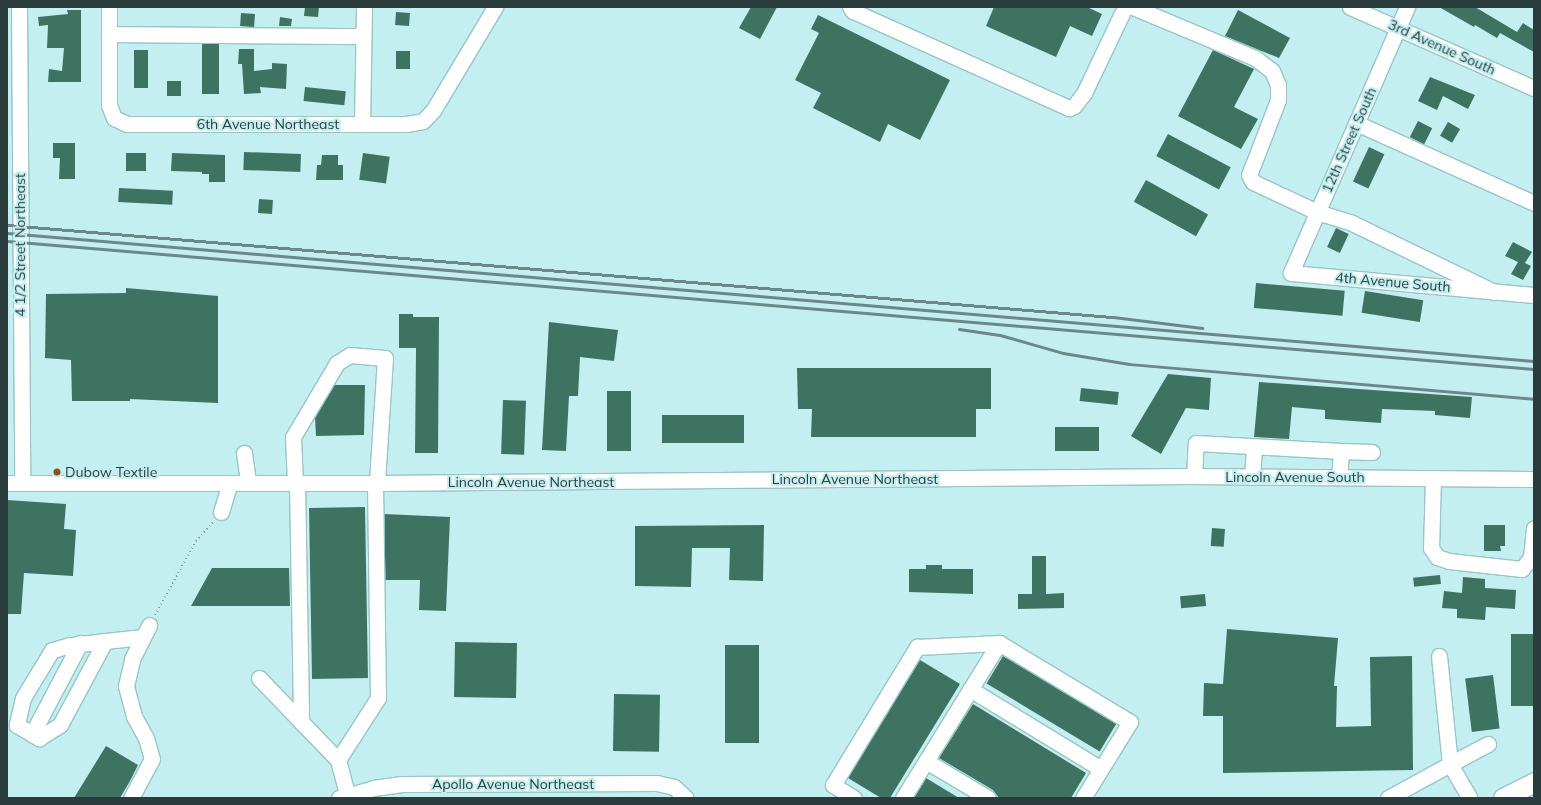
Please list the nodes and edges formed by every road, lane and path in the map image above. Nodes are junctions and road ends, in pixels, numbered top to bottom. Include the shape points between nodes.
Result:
1 (19, 7) edge
2 (109, 7) edge
3 (364, 7) edge
4 (495, 7) edge
5 (850, 7) edge
6 (1125, 7) edge
7 (1133, 7) edge
8 (1350, 7) edge
9 (1407, 7) edge
10 (1398, 27) junction
11 (109, 34) junction
12 (363, 36) junction
13 (1534, 88) edge
14 (362, 124) junction
15 (1356, 124) junction
16 (1534, 203) edge
17 (1317, 212) junction
18 (1291, 273) joint
19 (1494, 292) junction
20 (1534, 295) edge
21 (1254, 448) junction
22 (1341, 451) junction
23 (244, 452) dead end
24 (1372, 452) dead end
25 (1194, 476) junction
26 (1056, 477) joint
27 (1252, 477) junction
28 (1339, 477) junction
29 (1434, 478) junction
30 (1534, 478) edge
31 (7, 483) edge
32 (22, 483) junction
33 (230, 483) junction
34 (248, 483) junction
35 (296, 483) junction
36 (376, 483) junction
37 (221, 512) joint
38 (1534, 528) edge
39 (146, 631) junction
40 (105, 641) junction
41 (80, 643) junction
42 (999, 643) junction
43 (1439, 656) dead end
44 (259, 678) dead end
45 (970, 689) junction
46 (301, 722) junction
47 (32, 734) junction
48 (1488, 744) dead end
49 (338, 760) junction
50 (926, 760) junction
51 (1450, 764) junction
52 (1101, 769) junction
53 (1534, 782) edge
54 (373, 793) edge
55 (343, 796) edge
56 (131, 798) edge
57 (686, 798) edge
58 (854, 798) edge
59 (903, 798) edge
60 (988, 798) edge
61 (1083, 798) edge
62 (1388, 798) edge
63 (1470, 798) edge
64 (1502, 798) edge

1 - 32 street, 4 1/2 Street Northeast
2 - 11 street
3 - 12 street
4 - 14 street, 6th Avenue Northeast via 434,109 423,121 406,124
5 - 6 street via 853,11 1069,108 1074,106 1084,93
7 - 17 street, 4th Avenue South via 1255,58 1272,71 1278,85 1278,100 1249,175 1253,182 1263,189
8 - 10 street, 3rd Avenue South
9 - 10 street, 12th Street South
10 - 13 street, 3rd Avenue South
10 - 15 street, 12th Street South
11 - 12 street
11 - 14 street, 6th Avenue Northeast via 109,105 114,118 127,124
12 - 14 street
15 - 16 street
15 - 17 street, 12th Street South
17 - 18 street, 12th Street South
17 - 19 street, 4th Avenue South via 1352,223
18 - 19 street, 4th Avenue South
19 - 20 street, 4th Avenue South
21 - 22 street
21 - 25 street via 1196,443
21 - 27 street
22 - 24 street
22 - 28 street
23 - 34 street
25 - 26 street, Lincoln Avenue South
25 - 27 street, Lincoln Avenue South
26 - 36 street, Lincoln Avenue Northeast
27 - 28 street, Lincoln Avenue South
28 - 29 street, Lincoln Avenue South
29 - 30 street, Lincoln Avenue South
29 - 38 street via 1431,548 1437,556 1449,561 1522,569 1531,557
31 - 32 street, Lincoln Avenue Northeast
32 - 33 street, Lincoln Avenue Northeast
33 - 34 street, Lincoln Avenue Northeast
33 - 37 street
34 - 35 street, Lincoln Avenue Northeast
35 - 36 street, Lincoln Avenue Northeast
35 - 36 street via 293,437 337,363 350,354 385,358
35 - 46 street
36 - 49 street via 378,698
37 - 39 path via 196,541
39 - 40 street
39 - 56 street via 132,659 126,686 134,716 146,738 152,759
40 - 41 street
40 - 47 street via 60,724 39,738
41 - 47 street
41 - 47 street via 52,650 23,698 17,725
42 - 45 street
42 - 52 street via 1130,722
42 - 58 street via 918,647 832,785
43 - 51 street
44 - 46 street
45 - 50 street
45 - 52 street
46 - 49 street
48 - 51 street
49 - 55 street
50 - 59 street
50 - 60 street
51 - 62 street
51 - 63 street
52 - 61 street
53 - 64 main road
54 - 55 street, Apollo Avenue Northeast
54 - 57 street, Apollo Avenue Northeast via 402,784 657,783 674,787

